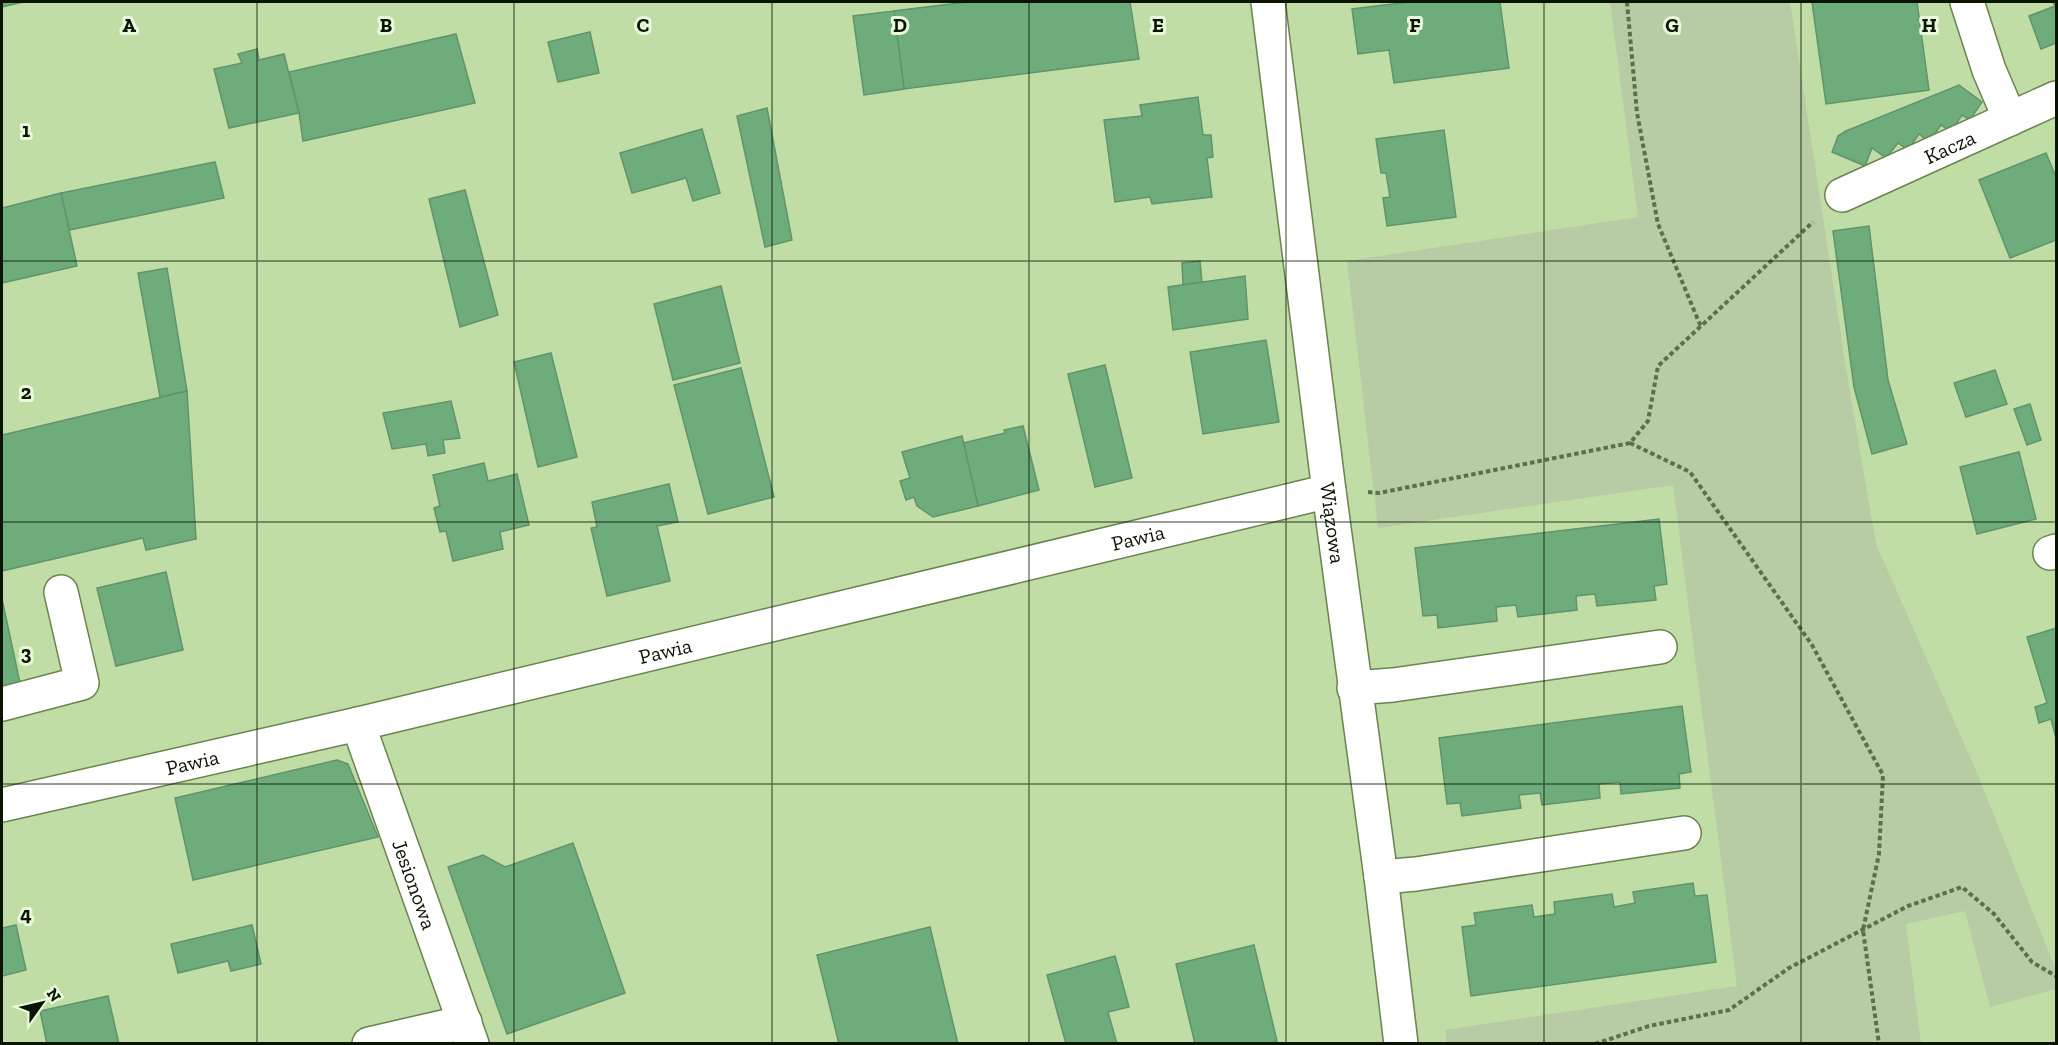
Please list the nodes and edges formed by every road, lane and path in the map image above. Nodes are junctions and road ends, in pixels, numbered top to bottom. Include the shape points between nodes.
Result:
1 (1268, 2) edge
2 (1627, 2) edge
3 (1967, 2) edge
4 (2056, 98) edge
5 (2010, 119) junction
6 (1842, 195) joint
7 (1701, 327) junction
8 (1630, 443) junction
9 (1329, 491) junction
10 (61, 592) dead end
11 (1660, 647) dead end
12 (1354, 688) junction
13 (2, 704) edge
14 (358, 724) junction
15 (2, 805) edge
16 (1684, 833) dead end
17 (1381, 877) junction
18 (1863, 930) junction
19 (2056, 976) edge
20 (468, 1033) edge
21 (369, 1044) edge
22 (1401, 1044) edge
23 (1595, 1044) edge
24 (1879, 1044) edge

1 - 9 street, Wiązowa
2 - 7 path via 1637,113 1658,224
3 - 5 street
4 - 5 street, Kacza
5 - 6 street, Kacza
6 - 7 path
7 - 8 path via 1658,366 1648,421
8 - 9 path via 1379,493
8 - 18 path via 1690,472 1812,645 1882,775 1879,854
9 - 12 street, Wiązowa
9 - 14 street, Pawia
10 - 13 street via 82,683
11 - 12 street
12 - 17 street, Wiązowa
14 - 15 street, Pawia
14 - 20 street, Jesionowa
16 - 17 street
17 - 22 street, Wiązowa
18 - 19 path via 1908,906 1962,887 1994,915 2032,962
18 - 23 path via 1789,968 1729,1010 1648,1026
18 - 24 path
20 - 21 street

